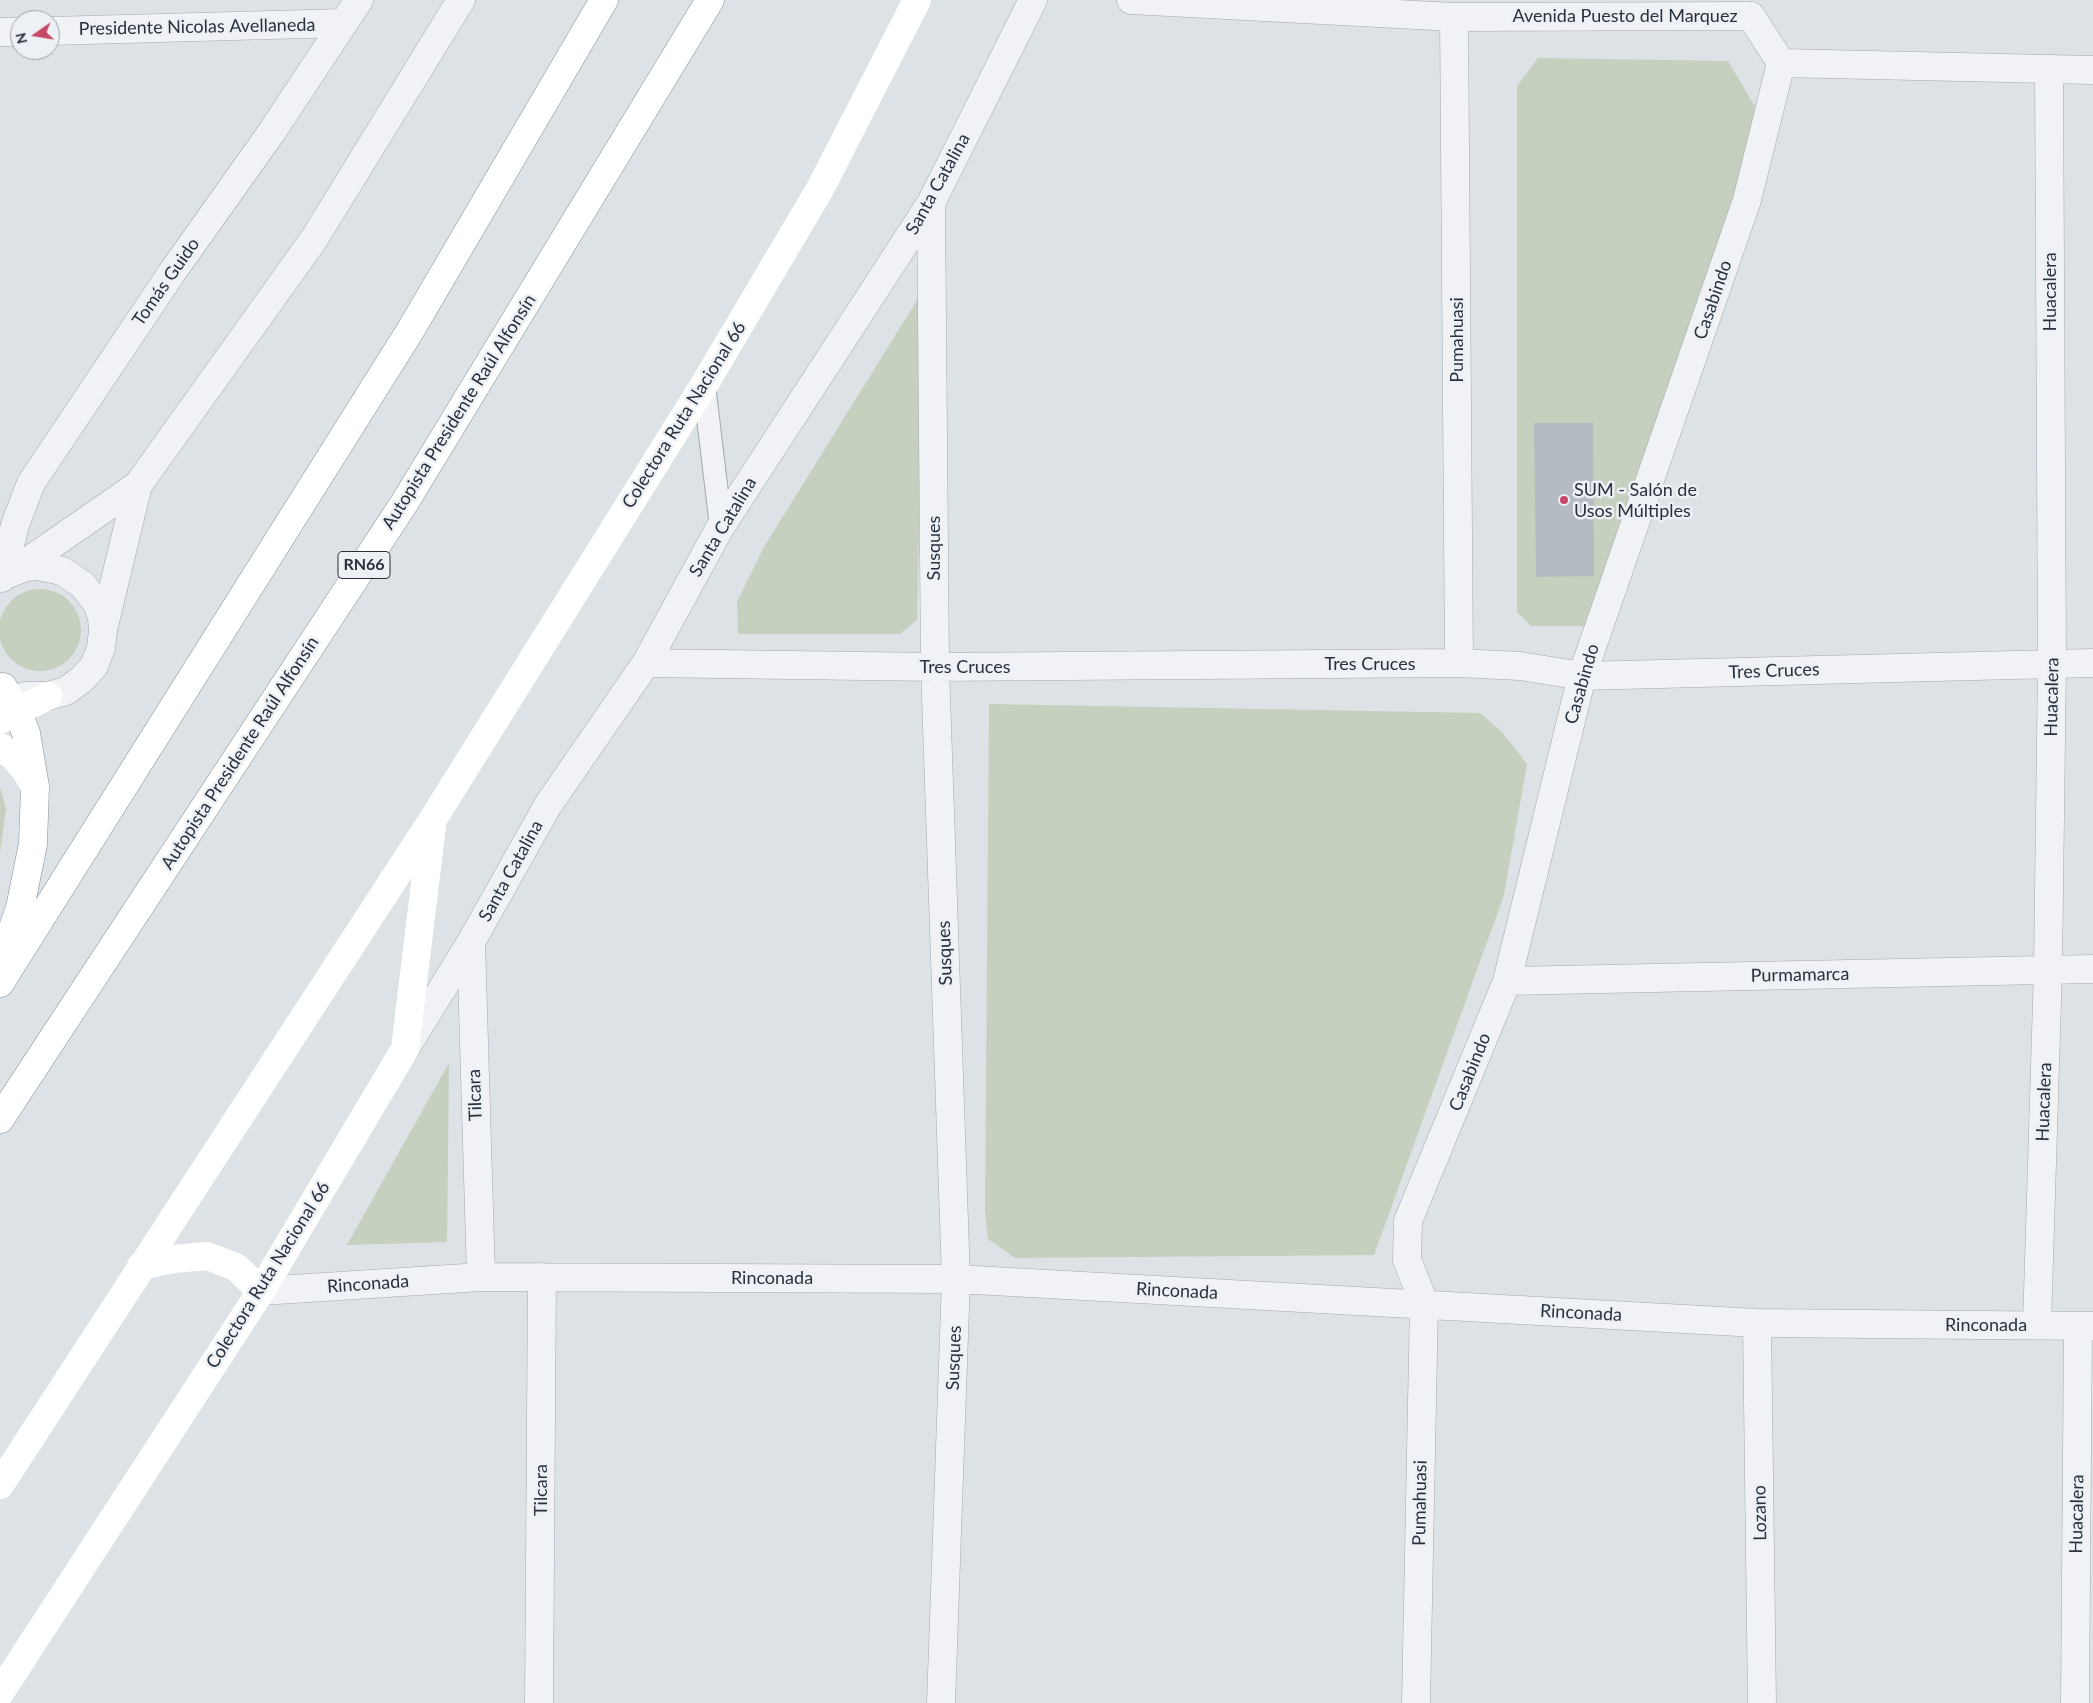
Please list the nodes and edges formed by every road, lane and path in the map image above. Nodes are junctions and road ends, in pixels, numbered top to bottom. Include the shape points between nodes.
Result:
1 (359, 0) edge
2 (461, 0) edge
3 (604, 0) edge
4 (710, 0) edge
5 (917, 0) edge
6 (1033, 0) edge
7 (1131, 0) edge
8 (1751, 8) edge
9 (1454, 16) junction
10 (344, 23) junction
11 (60, 31) edge
12 (1781, 63) junction
13 (2049, 69) junction
14 (2093, 70) edge
15 (931, 203) junction
16 (704, 385) junction
17 (138, 485) junction
18 (721, 526) junction
19 (5, 576) edge
20 (103, 630) junction
21 (646, 663) junction
22 (1459, 663) junction
23 (2052, 663) junction
24 (2093, 663) edge
25 (934, 667) junction
26 (1582, 676) junction
27 (1, 686) edge
28 (48, 696) junction
29 (8, 715) edge
30 (0, 747) edge
31 (34, 786) junction
32 (433, 819) junction
33 (471, 942) junction
34 (0, 965) edge
35 (2048, 969) junction
36 (2093, 969) edge
37 (1507, 982) junction
38 (0, 983) edge
39 (405, 1049) junction
40 (0, 1119) edge
41 (142, 1266) junction
42 (481, 1277) junction
43 (542, 1277) junction
44 (956, 1279) junction
45 (261, 1291) junction
46 (1424, 1303) junction
47 (1757, 1323) junction
48 (2037, 1325) junction
49 (2086, 1326) edge
50 (0, 1485) edge
51 (0, 1693) edge
52 (539, 1703) edge
53 (941, 1703) edge
54 (1416, 1703) edge
55 (1762, 1703) edge
56 (2075, 1703) edge

1 - 10 street, Tomás Guido
2 - 17 street via 314,239
3 - 38 main road via 410,331
4 - 40 main road, Autopista Presidente Raúl Alfonsín / RN66 via 405,502
5 - 16 main road, Colectora Ruta Nacional 66 via 820,190
6 - 15 street, Santa Catalina
7 - 9 street, Avenida Puesto del Marquez
8 - 9 street, Avenida Puesto del Marquez
8 - 12 street, Avenida Puesto del Marquez
9 - 22 street, Pumahuasi
10 - 11 street, Presidente Nicolas Avellaneda
10 - 19 street, Tomás Guido via 31,483 15,525
12 - 13 street
12 - 26 street, Casabindo via 1747,200
13 - 14 street
13 - 23 street, Huacalera
15 - 18 street, Santa Catalina
15 - 25 street, Susques
16 - 18 lane
16 - 32 main road, Colectora Ruta Nacional 66
17 - 19 street
17 - 20 street
18 - 21 street, Santa Catalina
19 - 20 street via 32,567 51,568 74,577 98,605
20 - 28 street via 94,666 66,691
21 - 25 street, Tres Cruces
21 - 33 street, Santa Catalina via 548,805
22 - 25 street, Tres Cruces
22 - 26 street, Tres Cruces via 1520,666
23 - 24 street, Tres Cruces
23 - 26 street, Tres Cruces
23 - 35 street, Huacalera
25 - 44 street, Susques
26 - 37 street, Casabindo
27 - 28 street via 25,696
27 - 29 main road
28 - 29 main road
29 - 31 main road via 26,733
30 - 31 main road via 13,756
31 - 34 main road via 33,844 20,908
32 - 39 main road, Colectora Ruta Nacional 66
32 - 41 main road, Colectora Ruta Nacional 66
33 - 39 street, Santa Catalina
33 - 42 street, Tilcara
35 - 36 street, Purmamarca
35 - 37 street, Purmamarca
35 - 48 street, Huacalera
37 - 46 street, Casabindo via 1408,1221 1407,1260
39 - 45 main road, Colectora Ruta Nacional 66
41 - 45 main road via 207,1256 236,1267
41 - 50 main road, Colectora Ruta Nacional 66
42 - 43 street, Rinconada
42 - 45 street, Rinconada
43 - 44 street, Rinconada
43 - 52 street, Tilcara
44 - 46 street, Rinconada
44 - 53 street, Susques
45 - 51 main road, Colectora Ruta Nacional 66
46 - 47 street, Rinconada
46 - 54 street, Pumahuasi
47 - 48 street, Rinconada
47 - 55 street, Lozano
48 - 49 street, Rinconada
49 - 56 street, Huacalera

